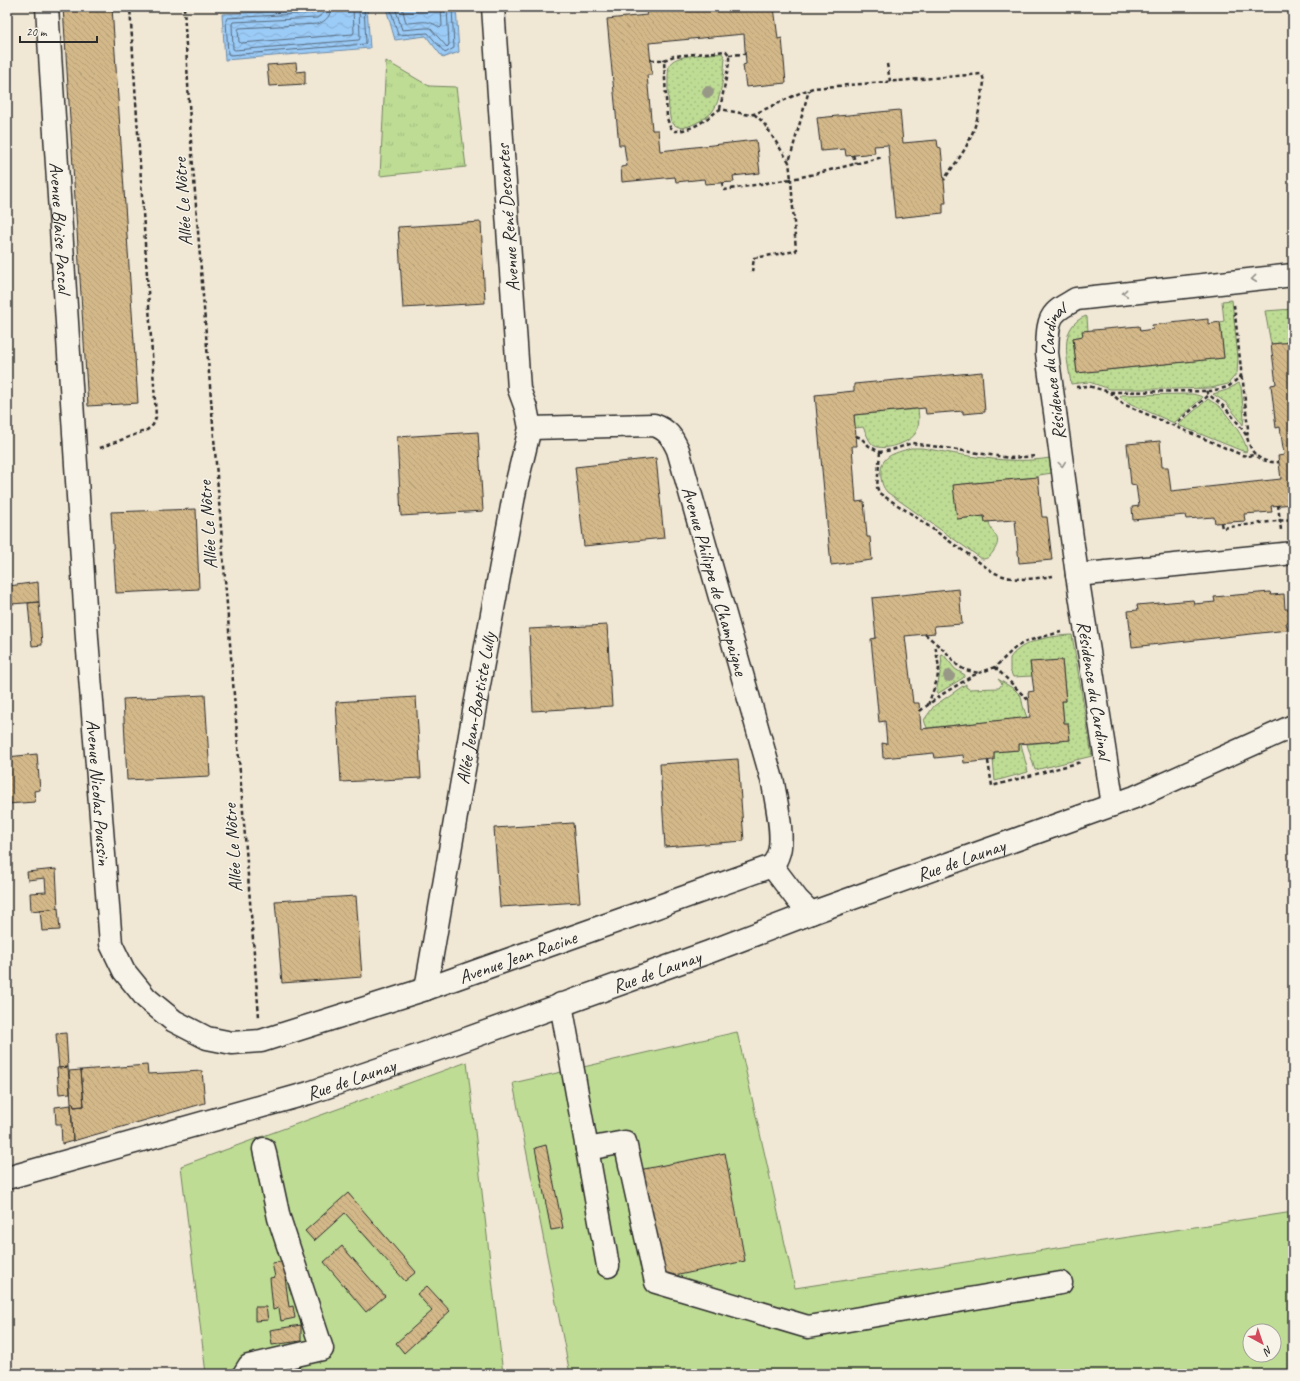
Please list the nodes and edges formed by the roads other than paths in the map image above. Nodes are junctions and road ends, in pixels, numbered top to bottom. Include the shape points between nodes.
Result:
1 (47, 7) edge
2 (493, 7) edge
3 (1293, 275) edge
4 (530, 428) junction
5 (75, 448) joint
6 (1293, 553) edge
7 (1077, 575) junction
8 (1293, 726) edge
9 (1113, 805) junction
10 (772, 866) junction
11 (811, 913) junction
12 (426, 989) junction
13 (562, 1004) junction
14 (261, 1041) joint
15 (264, 1149) dead end
16 (587, 1149) junction
17 (7, 1178) edge
18 (608, 1266) dead end
19 (1061, 1283) dead end
20 (244, 1374) edge

1 - 5 street, Avenue Blaise Pascal
2 - 4 street, Avenue René Descartes via 519,389
3 -> 7 street, Résidence du Cardinal via 1076,299 1055,313 1050,321 1047,353
4 - 10 street, Avenue Philippe de Champaigne via 654,426 663,429 675,443 773,783 780,846
4 - 12 street, Allée Jean-Baptiste Lully via 515,490
5 - 14 street, Avenue Nicolas Poussin via 111,944 124,970 146,998 174,1021 207,1038 232,1043
6 - 7 street
7 - 9 street, Résidence du Cardinal
8 - 9 street, Rue de Launay
9 - 11 street, Rue de Launay
10 - 11 street
10 - 12 street, Avenue Jean Racine
11 - 13 street, Rue de Launay
12 - 14 street, Avenue Jean Racine
13 - 16 street
13 - 17 street, Rue de Launay via 309,1093
15 - 20 street via 279,1218 322,1349 249,1366
16 - 18 street
16 - 19 street via 625,1142 656,1282 808,1327

